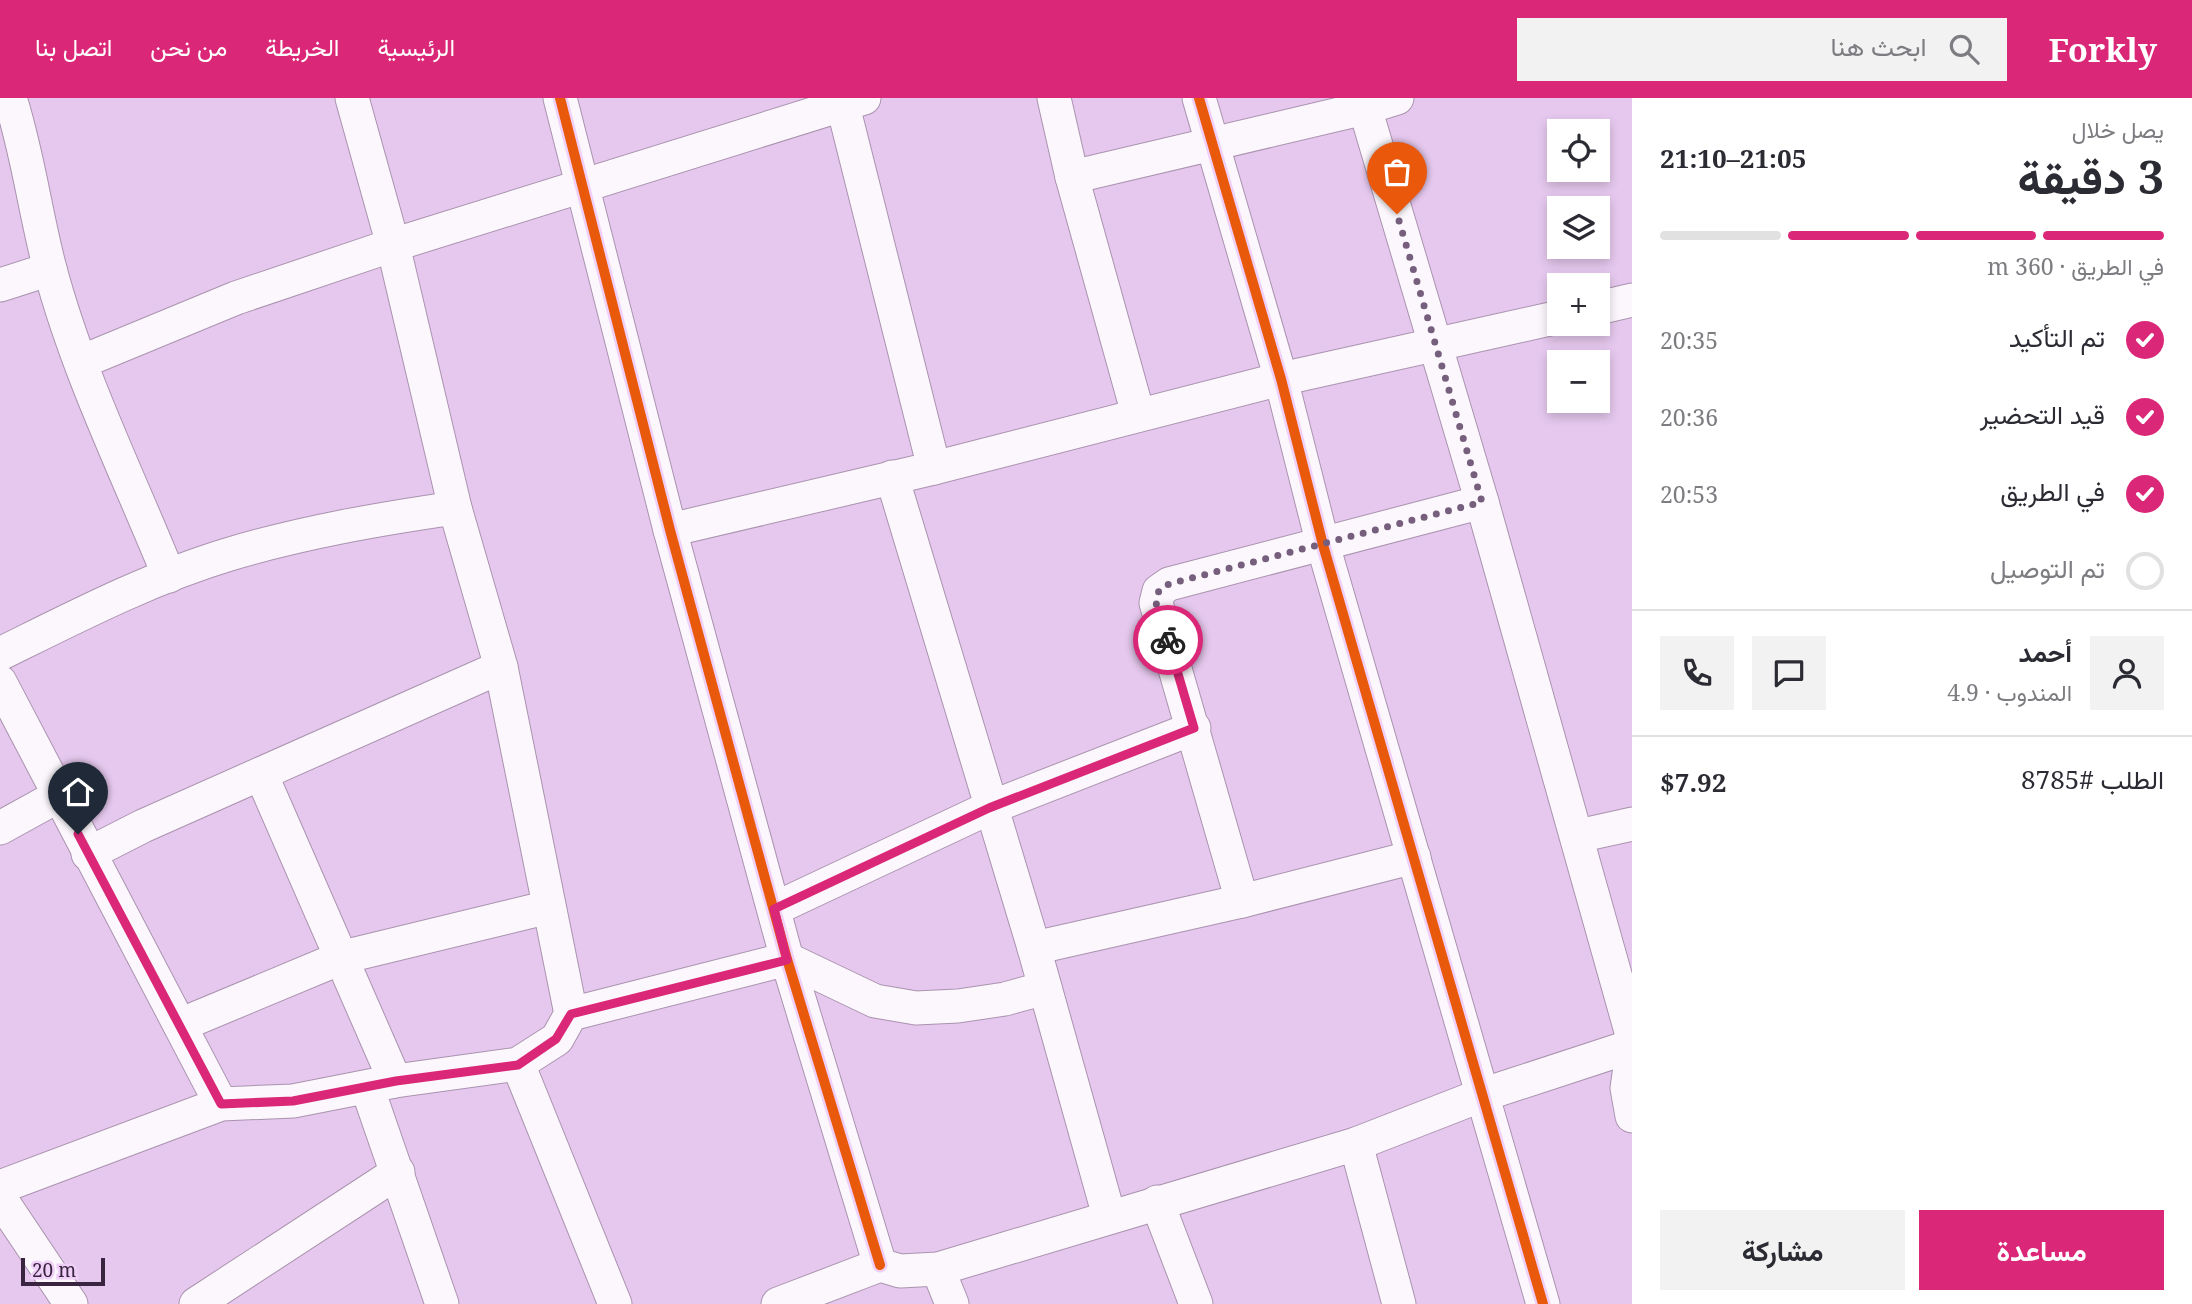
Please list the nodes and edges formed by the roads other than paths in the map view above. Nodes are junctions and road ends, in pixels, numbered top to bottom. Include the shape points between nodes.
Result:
1 (10, 98) edge
2 (352, 98) edge
3 (559, 98) edge
4 (1054, 98) edge
5 (1199, 98) edge
6 (1397, 98) edge
7 (849, 100) edge
8 (1365, 108) junction
9 (1213, 145) junction
10 (1072, 177) junction
11 (581, 184) junction
12 (393, 245) junction
13 (50, 269) junction
14 (0, 285) edge
15 (1632, 300) edge
16 (1610, 305) edge
17 (1547, 320) edge
18 (1437, 345) junction
19 (81, 362) junction
20 (1281, 379) junction
21 (1138, 414) junction
22 (934, 468) junction
23 (892, 477) junction
24 (1482, 502) junction
25 (455, 508) junction
26 (670, 530) junction
27 (1323, 545) junction
28 (169, 576) junction
29 (0, 654) edge
30 (501, 667) junction
31 (0, 682) edge
32 (1194, 728) junction
33 (261, 774) junction
34 (58, 796) junction
35 (989, 808) junction
36 (1632, 824) edge
37 (0, 828) edge
38 (1578, 836) junction
39 (88, 854) junction
40 (1414, 857) junction
41 (1242, 901) junction
42 (549, 907) junction
43 (774, 909) junction
44 (1034, 948) junction
45 (343, 957) junction
46 (787, 960) junction
47 (1045, 988) junction
48 (571, 1014) junction
49 (180, 1026) junction
50 (1632, 1035) edge
51 (1632, 1046) edge
52 (1632, 1053) edge
53 (518, 1065) junction
54 (381, 1084) junction
55 (1482, 1095) junction
56 (221, 1104) junction
57 (1632, 1116) edge
58 (1356, 1144) junction
59 (398, 1172) junction
60 (0, 1187) edge
61 (0, 1198) edge
62 (1157, 1202) junction
63 (1109, 1216) junction
64 (880, 1265) junction
65 (938, 1269) junction
66 (71, 1304) edge
67 (196, 1304) edge
68 (442, 1304) edge
69 (615, 1304) edge
70 (778, 1304) edge
71 (952, 1304) edge
72 (1196, 1304) edge
73 (1399, 1304) edge
74 (1543, 1304) edge

1 - 13 street via 24,142
2 - 12 street
3 - 11 street
4 - 10 street
5 - 9 street
6 - 8 street
7 - 11 street
7 - 22 street
8 - 9 street
8 - 18 street
9 - 10 street
9 - 20 street
10 - 21 street
11 - 12 street
11 - 26 street
12 - 19 street via 236,298
12 - 25 street
13 - 14 street
13 - 19 street
15 - 16 street
17 - 18 street
18 - 20 street
18 - 24 street
19 - 28 street
20 - 21 street
20 - 27 street
21 - 22 street
22 - 23 street
23 - 26 street
23 - 35 street
24 - 27 street
24 - 38 street
25 - 28 street via 344,525 229,554
25 - 30 street
26 - 43 street
27 - 32 street via 1159,590 1156,603
27 - 40 street
28 - 29 street
30 - 33 street
30 - 42 street
31 - 34 street
32 - 35 street
32 - 41 street
33 - 39 street
33 - 45 street
34 - 37 street
34 - 39 street
35 - 43 street
35 - 44 street
36 - 38 street
38 - 50 street
39 - 49 street
40 - 41 street
40 - 55 street
41 - 44 street
42 - 45 street
42 - 48 street
43 - 46 street
44 - 47 street
45 - 49 street
45 - 54 street
46 - 47 street via 875,1001 916,1008 970,1005
46 - 48 street
46 - 64 street
47 - 63 street
48 - 53 street via 556,1039
49 - 56 street
51 - 55 street
52 - 57 street via 1627,1088
53 - 54 street
53 - 69 street
54 - 56 street via 293,1101
54 - 59 street
55 - 58 street
55 - 74 street
56 - 60 street
58 - 62 street
58 - 73 street
59 - 67 street
59 - 68 street
61 - 66 street
62 - 63 street
62 - 72 street
63 - 65 street
64 - 65 street via 909,1271
64 - 70 street
65 - 71 street

